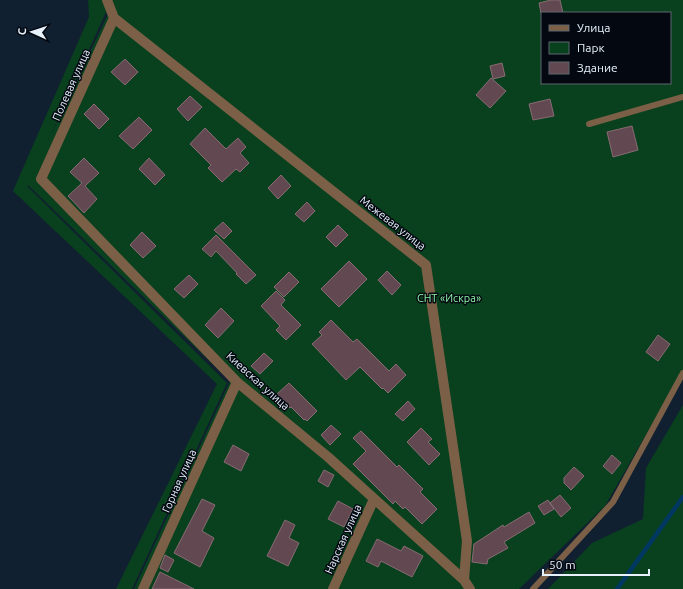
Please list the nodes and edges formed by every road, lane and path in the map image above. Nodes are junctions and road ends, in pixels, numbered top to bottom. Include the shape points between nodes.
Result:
1 (107, 0) edge
2 (114, 18) junction
3 (683, 98) edge
4 (589, 124) dead end
5 (41, 179) joint
6 (683, 373) edge
7 (237, 382) junction
8 (374, 499) junction
9 (464, 580) junction
10 (143, 589) edge
11 (333, 589) edge
12 (470, 589) edge
13 (533, 589) edge

1 - 2 street
2 - 5 street, Полевая улица
2 - 9 street, Межевая улица via 426,265 467,541
3 - 4 lane
5 - 7 street, Киевская улица
6 - 13 lane via 613,502
7 - 8 street, Киевская улица via 328,457
7 - 10 street, Горная улица
8 - 9 street, Киевская улица
8 - 11 street, Нарская улица
9 - 12 street, Киевская улица

